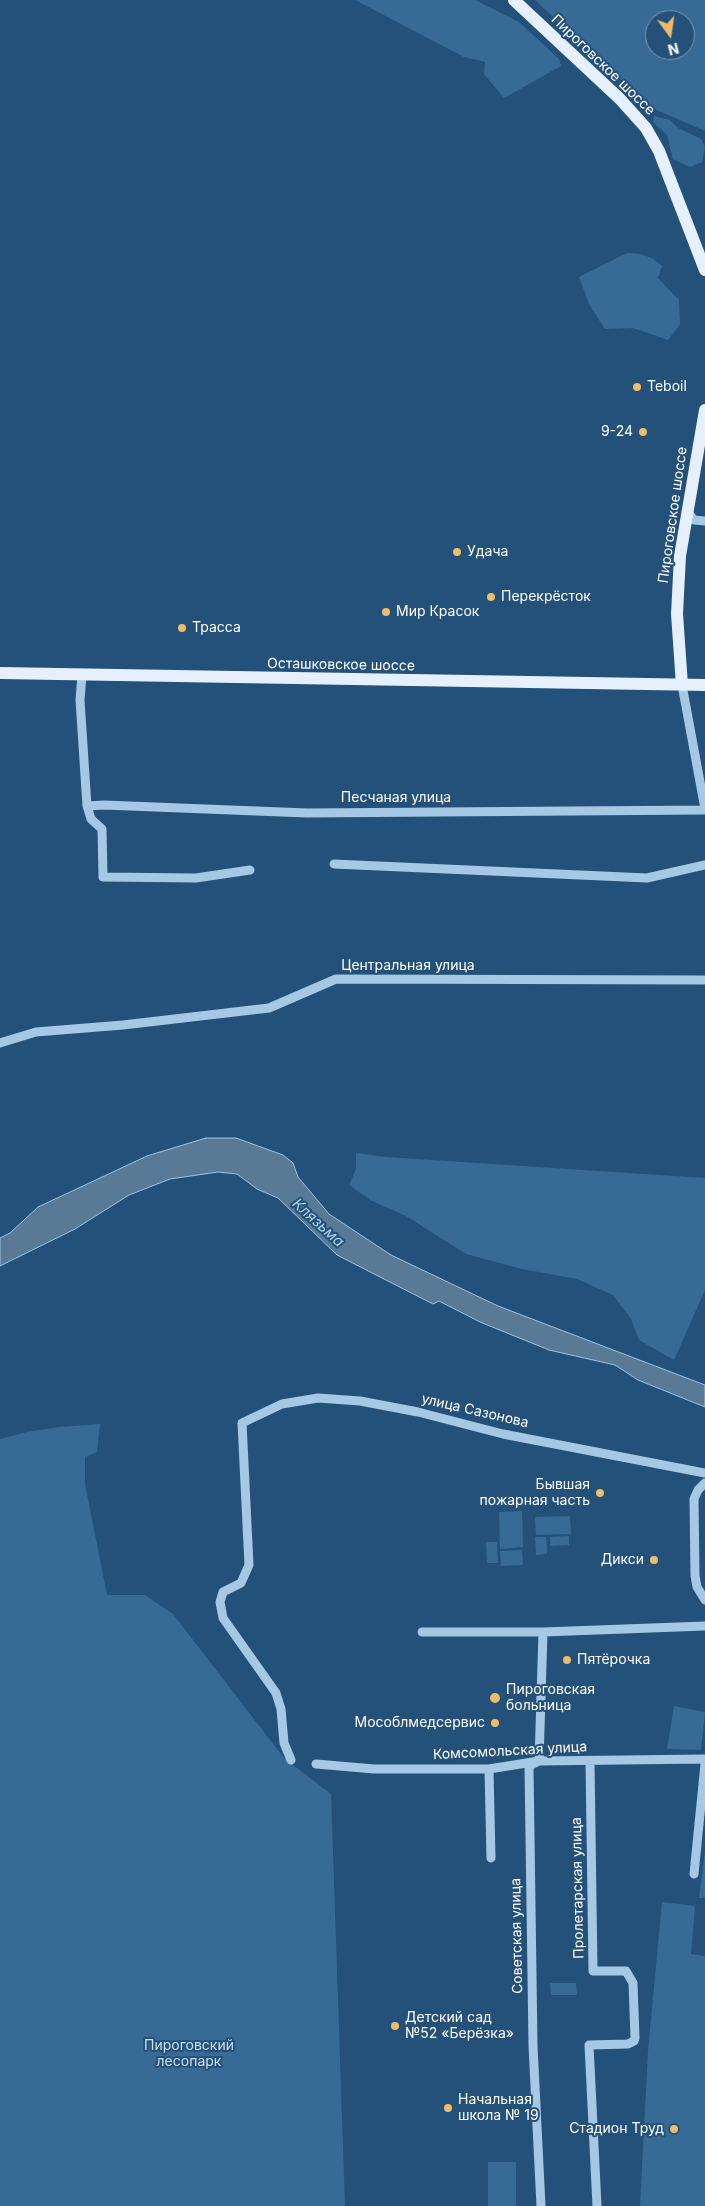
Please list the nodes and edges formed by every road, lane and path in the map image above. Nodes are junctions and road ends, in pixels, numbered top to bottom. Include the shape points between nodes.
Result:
1 (514, 0) edge
2 (705, 270) edge
3 (705, 410) edge
4 (687, 510) junction
5 (702, 521) edge
6 (684, 529) junction
7 (0, 673) edge
8 (82, 675) junction
9 (682, 685) junction
10 (705, 685) edge
11 (87, 806) junction
12 (705, 810) edge
13 (334, 864) dead end
14 (705, 865) edge
15 (250, 870) dead end
16 (705, 980) edge
17 (0, 1043) edge
18 (705, 1473) edge
19 (705, 1483) edge
20 (705, 1600) edge
21 (705, 1626) edge
22 (422, 1632) dead end
23 (543, 1632) junction
24 (705, 1759) edge
25 (291, 1760) dead end
26 (539, 1761) junction
27 (590, 1761) junction
28 (316, 1764) dead end
29 (705, 1764) edge
30 (490, 1769) junction
31 (491, 1858) dead end
32 (694, 1874) dead end
33 (541, 2206) edge
34 (597, 2206) edge

1 - 2 main road, Пироговское шоссе via 620,99 646,128 659,151
3 - 4 main road, Пироговское шоссе
4 - 5 street via 694,520
4 - 6 main road, Пироговское шоссе
5 - 6 street
6 - 9 main road, Пироговское шоссе via 677,606
7 - 8 main road, Осташковское шоссе
8 - 9 main road, Осташковское шоссе
8 - 11 street via 80,700
9 - 10 main road, Осташковское шоссе
9 - 12 street
11 - 12 street, Песчаная улица via 306,813
11 - 15 street via 91,819 102,829 103,877 196,878
13 - 14 street via 647,878
16 - 17 street, Центральная улица via 336,979 269,1008 36,1032
18 - 25 street, улица Сазонова via 503,1434 360,1401 318,1398 282,1404 242,1423 249,1565 241,1583 223,1592 220,1602 223,1618 276,1693 284,1743
19 - 20 street via 694,1499 695,1576
21 - 23 street
22 - 23 street
23 - 26 street
24 - 27 street, Комсомольская улица
26 - 27 street, Комсомольская улица
26 - 30 street, Комсомольская улица
26 - 33 street, Советская улица via 529,1766 533,2046
27 - 34 street, Пролетарская улица via 593,1971 626,1971 633,1983 634,2029 632,2043 589,2045
28 - 30 street, Комсомольская улица via 374,1769
29 - 32 street
30 - 31 street

